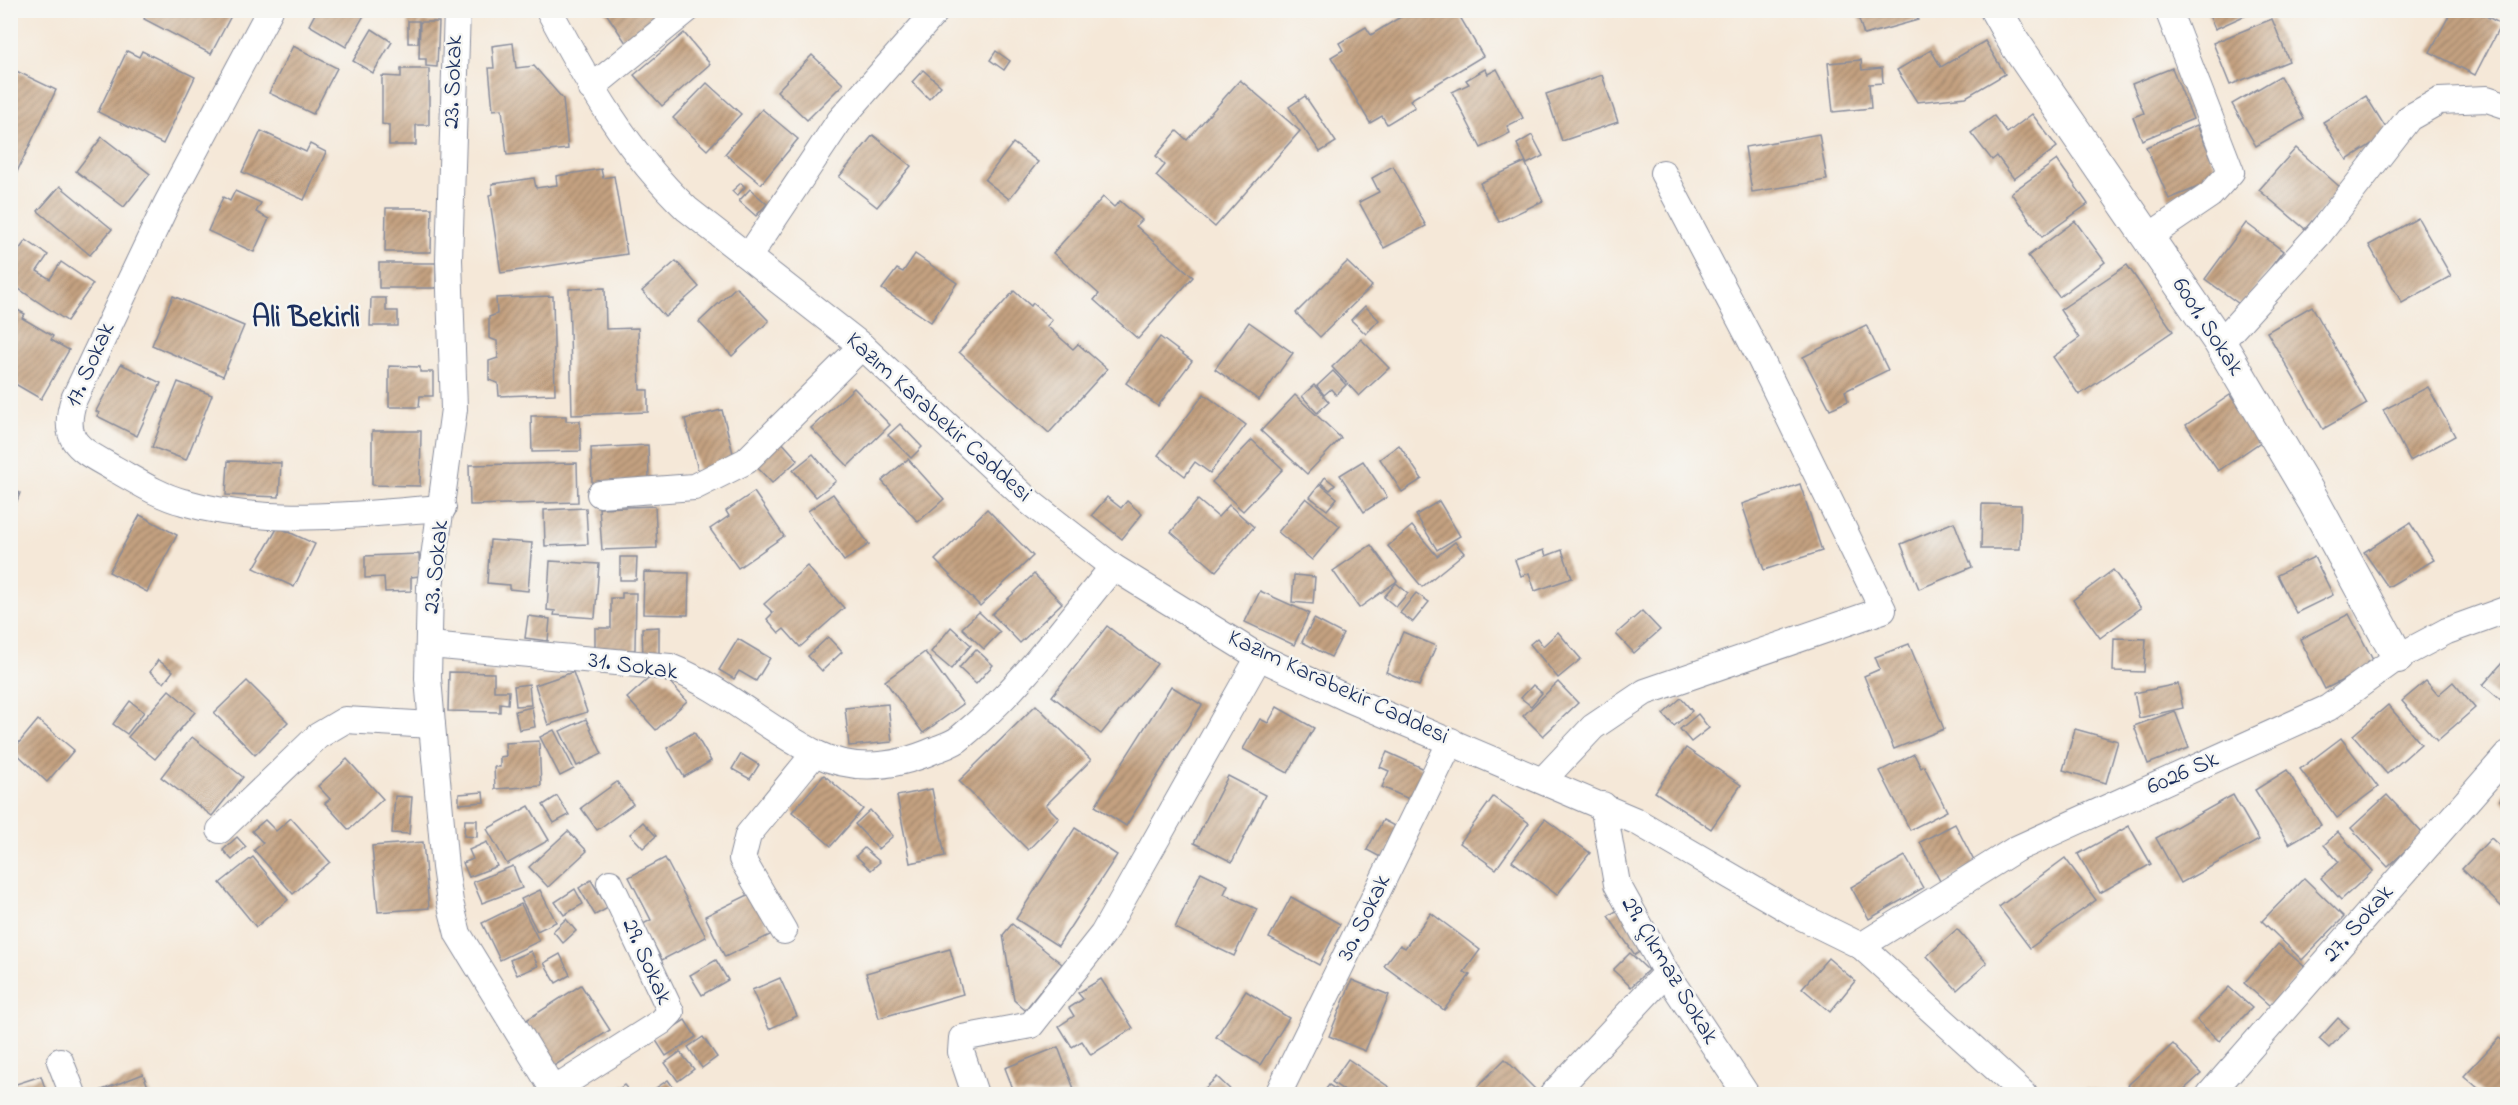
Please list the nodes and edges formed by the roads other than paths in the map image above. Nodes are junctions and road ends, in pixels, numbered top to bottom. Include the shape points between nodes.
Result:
1 (270, 10) edge
2 (457, 10) edge
3 (549, 10) edge
4 (687, 10) edge
5 (937, 10) edge
6 (1995, 10) edge
7 (2168, 10) edge
8 (591, 88) junction
9 (2508, 106) edge
10 (1663, 172) dead end
11 (2148, 237) junction
12 (749, 256) junction
13 (2220, 343) junction
14 (862, 346) junction
15 (600, 494) dead end
16 (443, 508) junction
17 (1113, 567) junction
18 (2508, 609) edge
19 (430, 645) junction
20 (1258, 657) junction
21 (2398, 657) junction
22 (432, 725) junction
23 (1451, 741) junction
24 (815, 753) junction
25 (2508, 754) edge
26 (1543, 780) junction
27 (1603, 805) junction
28 (220, 830) dead end
29 (610, 883) dead end
30 (784, 931) dead end
31 (1861, 946) junction
32 (1666, 973) junction
33 (60, 1061) dead end
34 (555, 1092) edge
35 (73, 1095) edge
36 (975, 1095) edge
37 (1278, 1095) edge
38 (1553, 1095) edge
39 (1746, 1095) edge
40 (2024, 1095) edge
41 (2210, 1095) edge

1 - 16 street, 17. Sokak via 162,213 74,399 68,418 70,433 79,448 138,482 181,502 228,513 285,518
2 - 16 street, 23. Sokak via 449,260 454,409
3 - 8 street, Kazım Karabekir Caddesi
4 - 8 street
5 - 12 street via 840,120
6 - 11 street, 6001. Sokak
7 - 11 street via 2231,172 2210,195
8 - 12 street, Kazım Karabekir Caddesi via 662,185
9 - 13 street via 2487,99 2439,100 2409,118 2319,234
10 - 26 street via 1883,610 1645,692 1593,727
11 - 13 street, 6001. Sokak
12 - 14 street, Kazım Karabekir Caddesi
13 - 21 street, 6001. Sokak via 2313,500
14 - 15 street via 746,461 694,487
14 - 17 street, Kazım Karabekir Caddesi via 1031,503
16 - 19 street, 23. Sokak via 430,587
17 - 20 street, Kazım Karabekir Caddesi
17 - 24 street, 31. Sokak via 1027,671 960,739 888,766 850,766
18 - 21 street, 6026 Sk via 2447,631
19 - 22 street, 23. Sokak
19 - 24 street, 31. Sokak via 670,667 698,678
20 - 23 street, Kazım Karabekir Caddesi
20 - 36 street via 1102,934 1031,1025 962,1038 961,1052
21 - 31 street, 6026 Sk via 2328,708 2016,849
22 - 28 street via 345,720 318,736
22 - 34 street, 23. Sokak via 445,867 458,934
23 - 26 street, Kazım Karabekir Caddesi
23 - 37 street, 30. Sokak
24 - 30 street via 748,835 742,859
25 - 41 street, 27. Sokak
26 - 27 street, Kazım Karabekir Caddesi
27 - 31 street, Kazım Karabekir Caddesi via 1796,914
27 - 32 street, 29. Çıkmaz Sokak via 1617,884
29 - 34 street, 29. Sokak via 671,1012
31 - 40 street, Kazım Karabekir Caddesi
32 - 38 street
32 - 39 street, 29. Çıkmaz Sokak
33 - 35 street

